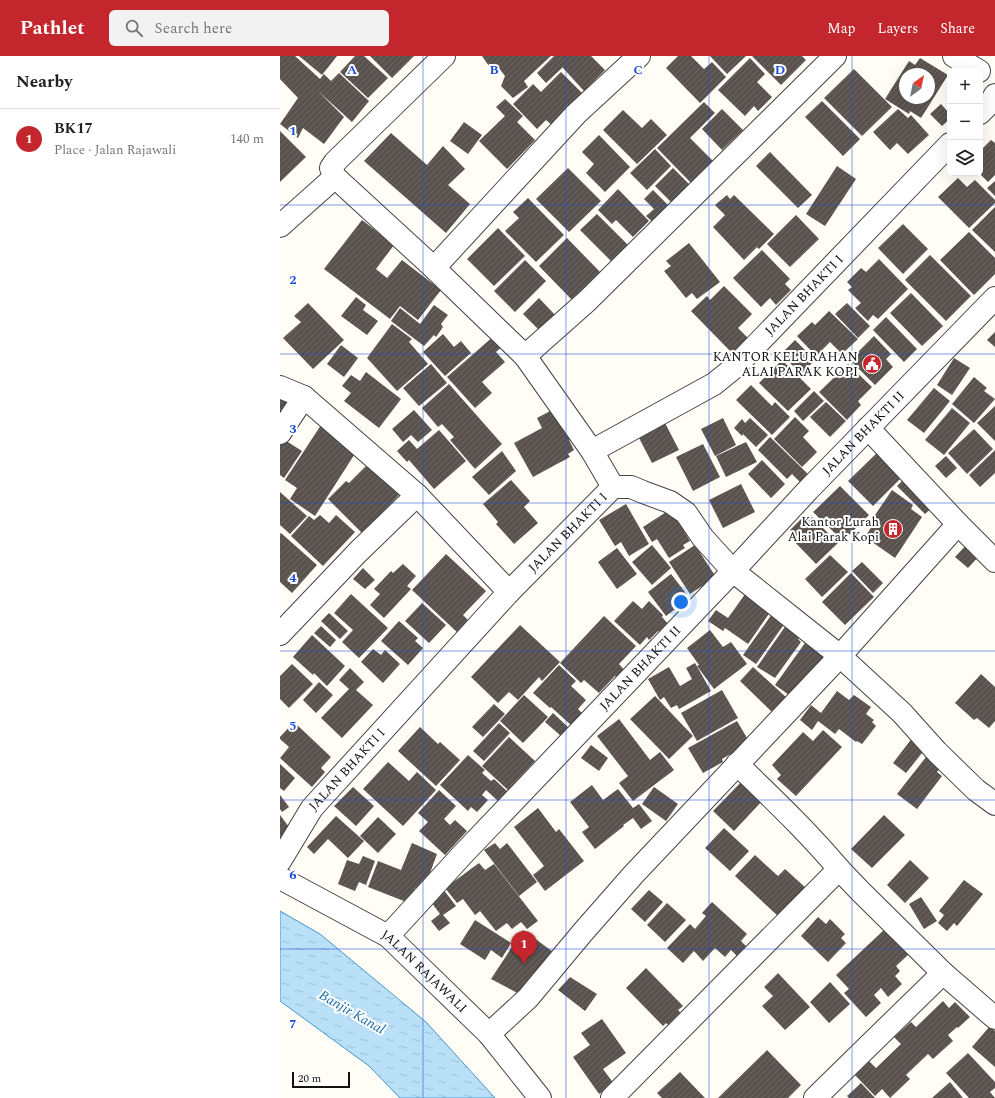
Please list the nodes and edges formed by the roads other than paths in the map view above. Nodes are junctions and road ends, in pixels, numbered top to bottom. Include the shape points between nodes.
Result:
1 (444, 56) edge
2 (639, 56) edge
3 (835, 56) edge
4 (954, 56) edge
5 (974, 68) edge
6 (983, 74) edge
7 (995, 81) edge
8 (995, 95) edge
9 (983, 110) edge
10 (947, 147) edge
11 (334, 177) junction
12 (280, 226) edge
13 (434, 268) junction
14 (995, 298) edge
15 (525, 356) junction
16 (280, 387) edge
17 (304, 397) junction
18 (868, 428) junction
19 (280, 433) edge
20 (592, 451) junction
21 (613, 487) junction
22 (417, 495) junction
23 (958, 524) junction
24 (995, 561) edge
25 (733, 571) junction
26 (509, 592) junction
27 (280, 634) edge
28 (840, 656) junction
29 (737, 764) junction
30 (995, 804) edge
31 (280, 861) edge
32 (839, 869) junction
33 (280, 878) edge
34 (388, 936) junction
35 (943, 973) junction
36 (995, 1018) edge
37 (489, 1034) junction
38 (540, 1098) edge
39 (612, 1098) edge
40 (815, 1098) edge

1 - 11 street via 335,162 331,168
2 - 13 street via 576,114
3 - 15 street via 587,301
4 - 5 street
6 - 7 street
8 - 9 street
10 - 20 street, JALAN BHAKTI I via 735,367 714,384
11 - 12 street
11 - 13 street
13 - 15 street
14 - 18 street, JALAN BHAKTI II
15 - 20 street
16 - 17 street
17 - 19 street
17 - 22 street
18 - 23 street
18 - 25 street, JALAN BHAKTI II
20 - 21 street, JALAN BHAKTI I
21 - 25 street via 631,487 678,507 686,513 702,538
21 - 26 street, JALAN BHAKTI I
22 - 26 street
22 - 27 street via 358,552
23 - 24 street
23 - 28 street
25 - 28 street
25 - 34 street, JALAN BHAKTI II
26 - 31 street, JALAN BHAKTI I via 312,808
28 - 29 street
28 - 30 street via 902,713 976,790
29 - 32 street via 777,802
29 - 37 street via 633,875 528,998
32 - 35 street
32 - 39 street
33 - 34 street, JALAN RAJAWALI
34 - 37 street, JALAN RAJAWALI
35 - 36 street
35 - 40 street
37 - 38 street, JALAN RAJAWALI

